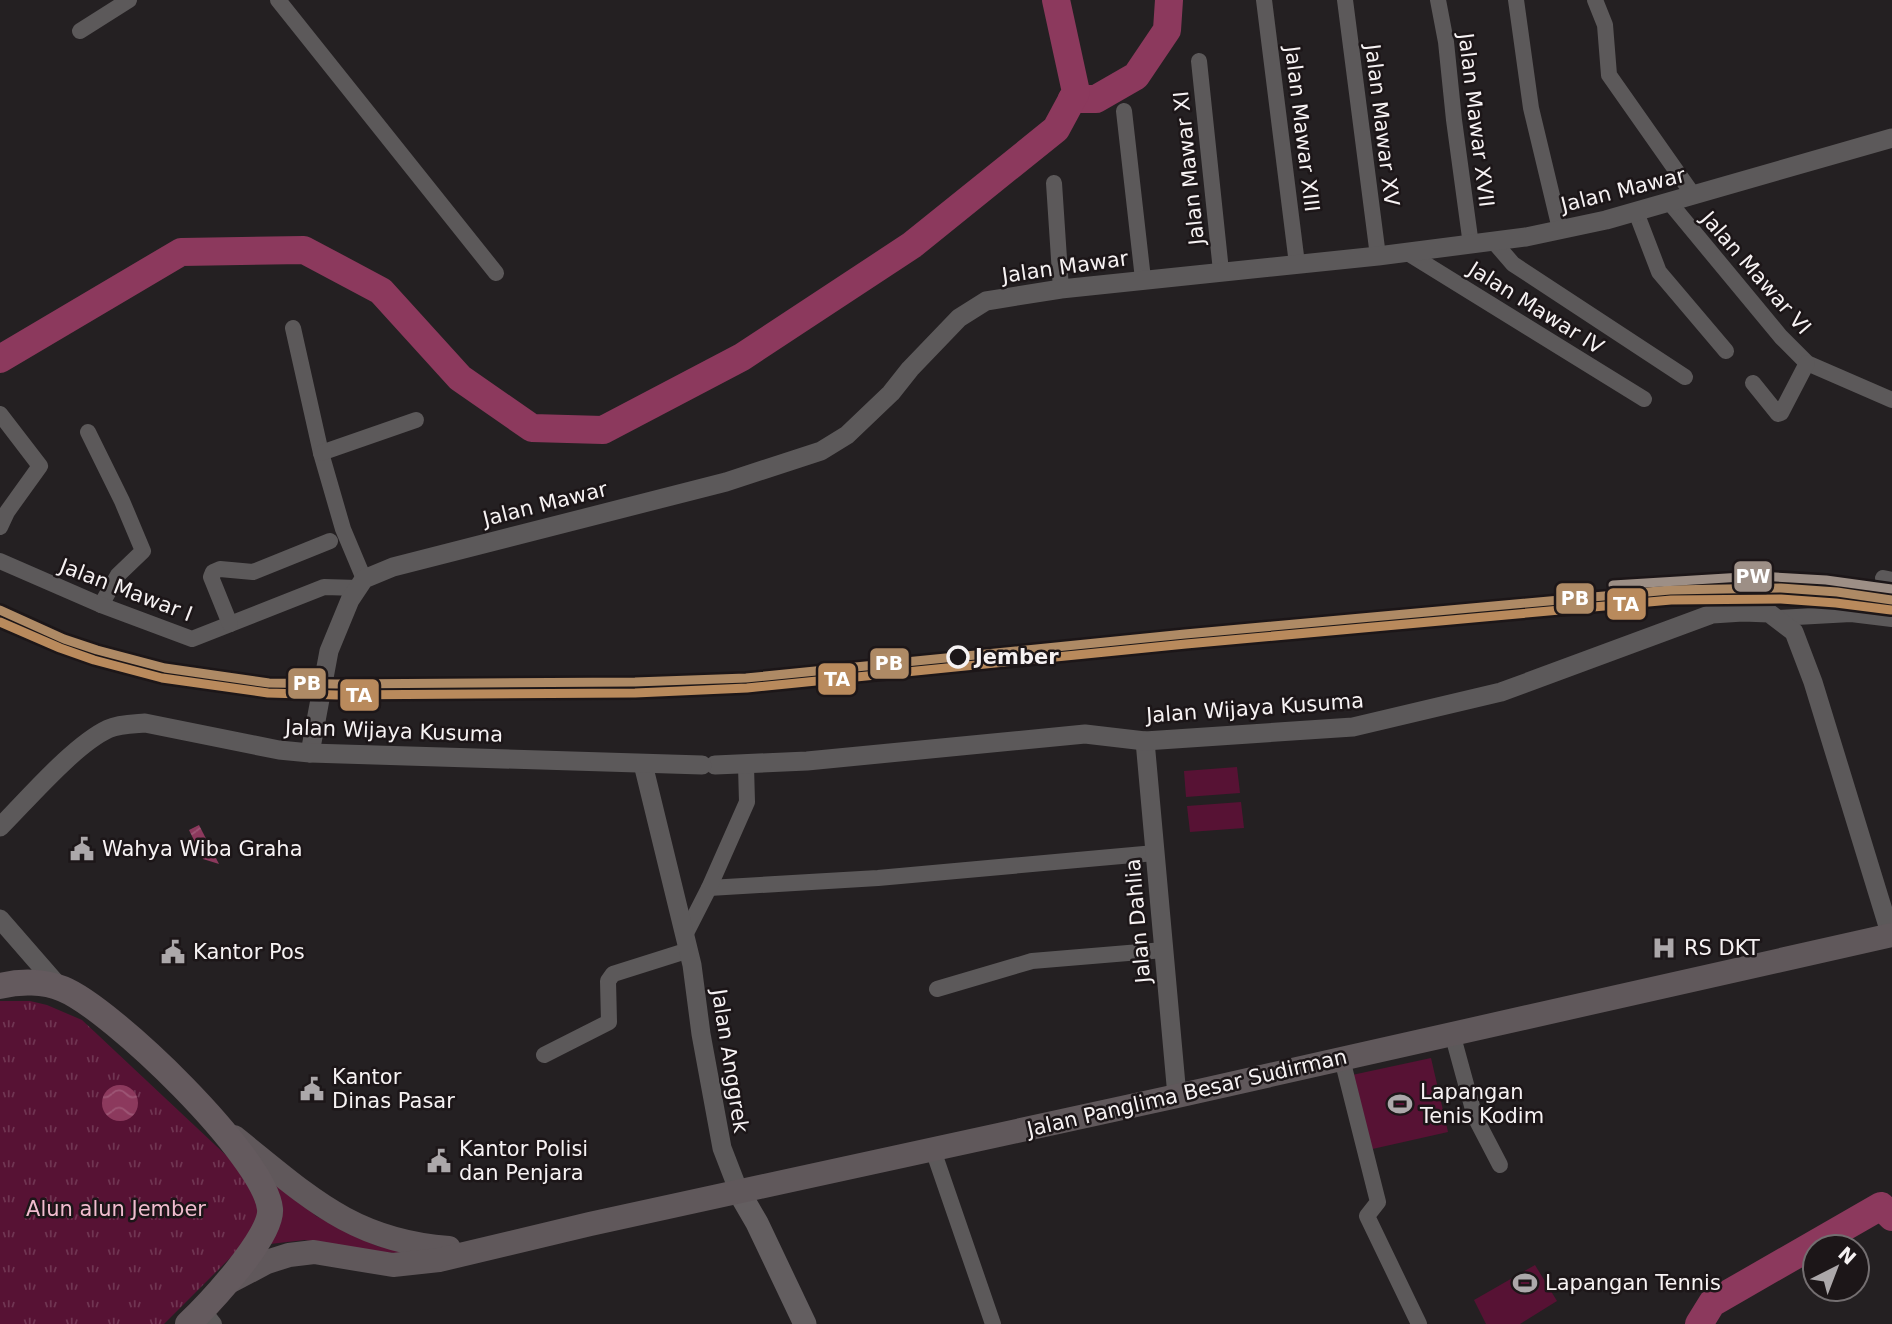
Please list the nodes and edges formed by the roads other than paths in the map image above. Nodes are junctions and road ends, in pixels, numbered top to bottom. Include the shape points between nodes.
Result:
1 (129, 0) edge
2 (278, 0) edge
3 (1264, 0) edge
4 (1345, 0) edge
5 (1438, 0) edge
6 (1516, 0) edge
7 (1595, 0) edge
8 (80, 31) dead end
9 (1199, 61) dead end
10 (1124, 111) dead end
11 (1892, 138) edge
12 (1054, 183) dead end
13 (1694, 196) junction
14 (1670, 203) junction
15 (1636, 212) junction
16 (1560, 229) junction
17 (1494, 242) junction
18 (1471, 245) junction
19 (1406, 253) junction
20 (1378, 256) junction
21 (1297, 264) junction
22 (1221, 271) junction
23 (496, 273) dead end
24 (1143, 279) junction
25 (1061, 289) junction
26 (293, 328) dead end
27 (1726, 351) dead end
28 (1807, 363) junction
29 (1685, 376) dead end
30 (1754, 383) dead end
31 (1644, 399) dead end
32 (1892, 400) edge
33 (0, 414) edge
34 (416, 420) dead end
35 (89, 432) dead end
36 (321, 453) junction
37 (0, 527) edge
38 (330, 541) dead end
39 (0, 561) edge
40 (361, 583) junction
41 (101, 605) junction
42 (1778, 618) junction
43 (1892, 619) edge
44 (230, 624) junction
45 (1145, 741) junction
46 (310, 753) junction
47 (643, 764) junction
48 (746, 765) junction
49 (0, 827) edge
50 (1155, 853) junction
51 (709, 888) junction
52 (0, 919) edge
53 (1891, 935) edge
54 (687, 943) junction
55 (1164, 950) junction
56 (0, 986) edge
57 (61, 989) junction
58 (937, 989) dead end
59 (1452, 1033) junction
60 (544, 1055) dead end
61 (1342, 1059) junction
62 (1177, 1096) junction
63 (218, 1124) junction
64 (933, 1150) junction
65 (1500, 1165) dead end
66 (739, 1192) junction
67 (482, 1251) junction
68 (229, 1282) junction
69 (201, 1319) edge
70 (805, 1324) edge
71 (993, 1324) edge
72 (1419, 1324) edge

1 - 8 street
2 - 23 street
3 - 21 street, Jalan Mawar XIII
4 - 20 street, Jalan Mawar XV
5 - 18 street, Jalan Mawar XVII
6 - 16 street via 1531,108
7 - 13 street via 1605,25 1609,75
9 - 22 street, Jalan Mawar XI
10 - 24 street
11 - 13 street, Jalan Mawar
12 - 25 street
13 - 14 street, Jalan Mawar
14 - 15 street, Jalan Mawar
14 - 28 street, Jalan Mawar VI
15 - 16 street, Jalan Mawar
15 - 27 street via 1659,272
16 - 17 street, Jalan Mawar
17 - 18 street, Jalan Mawar
17 - 29 street via 1513,264
18 - 19 street, Jalan Mawar
19 - 20 street, Jalan Mawar
19 - 31 street, Jalan Mawar IV
20 - 21 street, Jalan Mawar
21 - 22 street, Jalan Mawar
22 - 24 street, Jalan Mawar
24 - 25 street, Jalan Mawar
25 - 40 street, Jalan Mawar via 986,301 959,318 891,393 847,435 821,451 726,482 393,567
26 - 36 street
28 - 30 street via 1779,414
28 - 32 street, Jalan Mawar VI
33 - 37 street via 40,466
34 - 36 street
35 - 41 street via 143,551 118,575
36 - 40 street
38 - 44 street via 253,572 213,572
39 - 41 street, Jalan Mawar I
40 - 44 street, Jalan Mawar I via 324,587
40 - 46 street via 329,651
41 - 44 street, Jalan Mawar I via 192,639
42 - 43 street via 1851,614
42 - 45 street, Jalan Wijaya Kusuma via 1769,613 1712,614 1501,692 1353,727
42 - 53 street via 1794,632 1813,682
45 - 48 street, Jalan Wijaya Kusuma via 1085,734
45 - 50 street, Jalan Dahlia
46 - 47 street, Jalan Wijaya Kusuma
46 - 49 street, Jalan Wijaya Kusuma via 145,723 125,724 90,741
47 - 48 street, Jalan Wijaya Kusuma
47 - 54 street, Jalan Anggrek
48 - 51 street via 747,802
50 - 51 street
50 - 55 street, Jalan Dahlia
51 - 54 street
52 - 57 street
53 - 59 main road, Jalan Panglima Besar Sudirman
54 - 60 street via 613,974 608,981 609,1022
54 - 66 street, Jalan Anggrek via 722,1149
55 - 58 street via 1032,961
55 - 62 street, Jalan Dahlia
56 - 57 highway via 31,983
57 - 63 highway via 124,1031
59 - 61 main road, Jalan Panglima Besar Sudirman
59 - 65 street via 1475,1117
61 - 62 main road, Jalan Panglima Besar Sudirman
61 - 72 street via 1378,1202 1367,1216
62 - 64 main road, Jalan Panglima Besar Sudirman
63 - 67 main road, Jalan Panglima Besar Sudirman via 299,1190 360,1228 414,1245
63 - 68 highway via 265,1190 270,1212 265,1228
64 - 66 main road, Jalan Panglima Besar Sudirman
64 - 71 street
66 - 67 main road, Jalan Panglima Besar Sudirman
66 - 70 main road
67 - 68 main road, Jalan Panglima Besar Sudirman via 393,1265 314,1252 289,1255
68 - 69 highway

